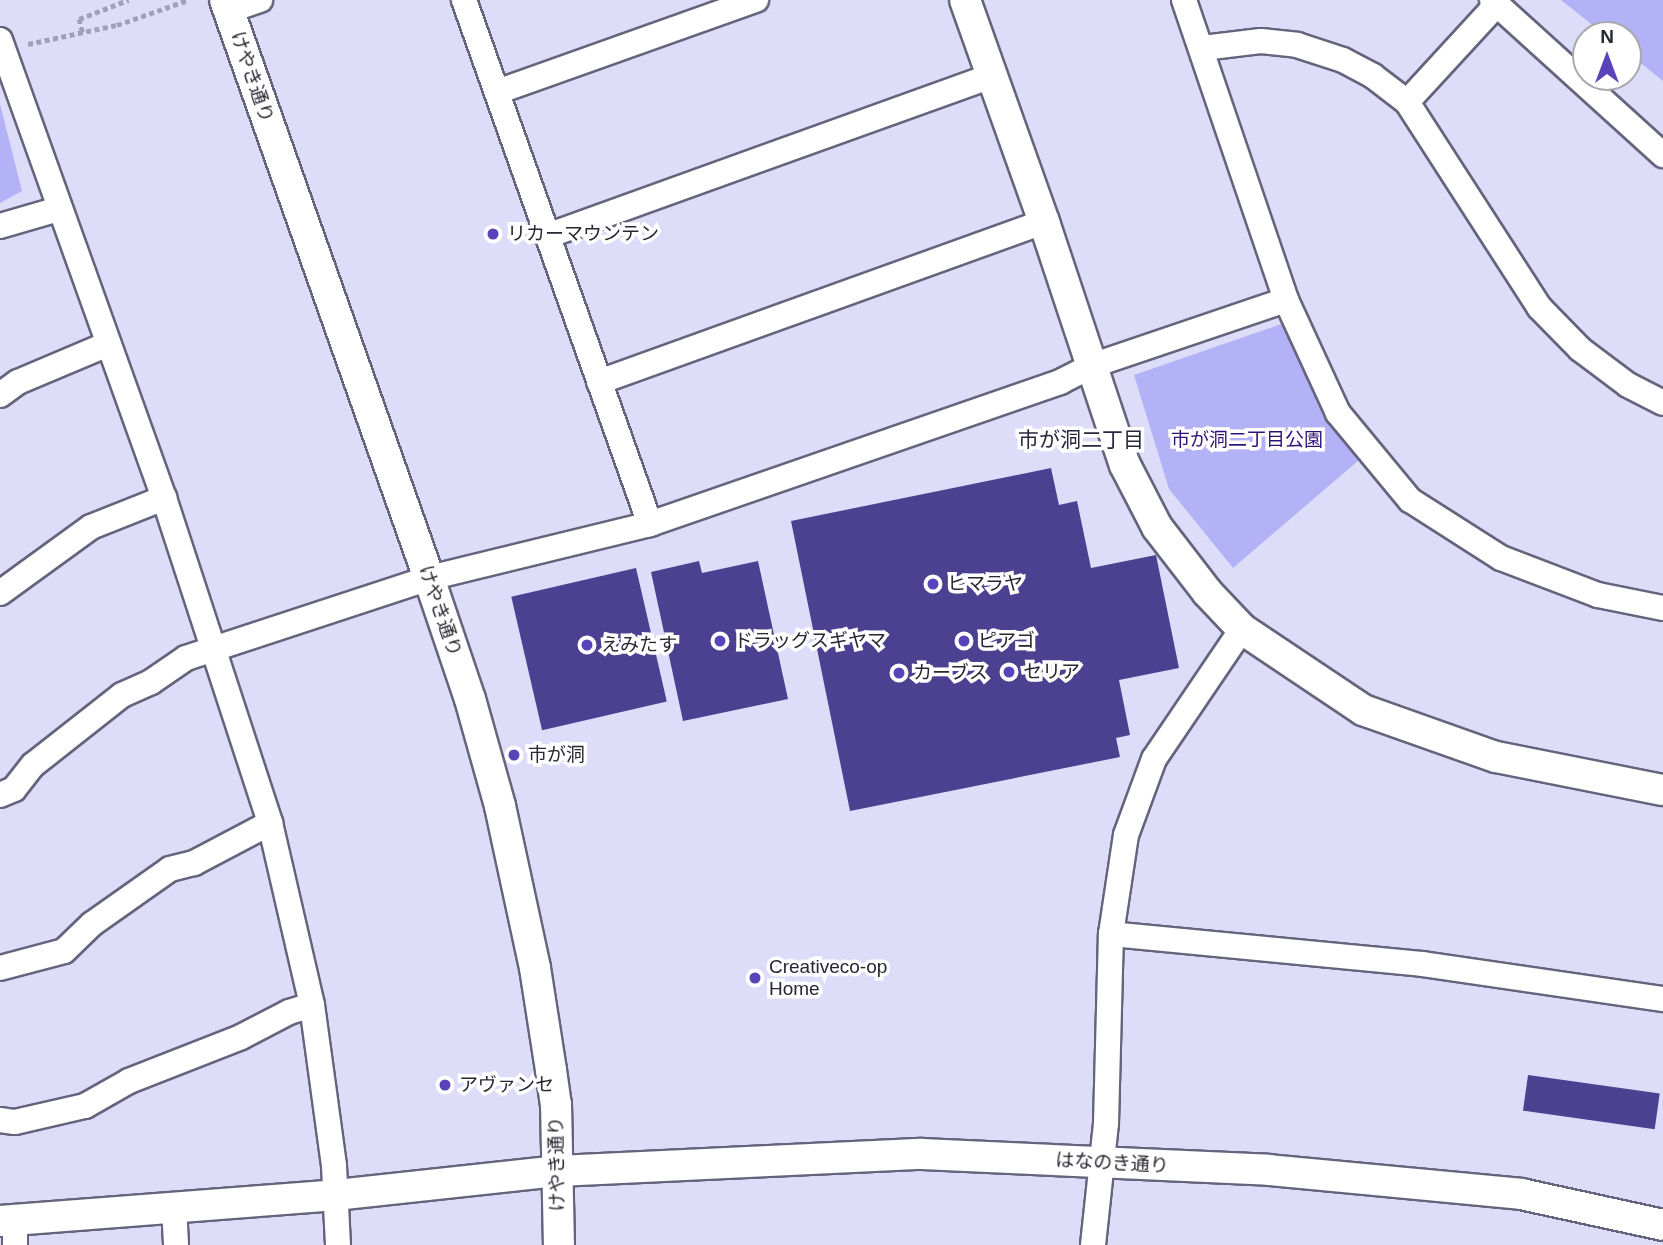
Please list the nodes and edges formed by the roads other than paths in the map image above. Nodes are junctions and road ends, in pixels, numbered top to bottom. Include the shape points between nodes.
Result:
1 (260, 0) edge
2 (464, 0) edge
3 (756, 0) edge
4 (965, 0) edge
5 (1184, 0) edge
6 (1494, 2) edge
7 (227, 6) edge
8 (2, 45) edge
9 (1203, 48) junction
10 (990, 76) junction
11 (497, 92) junction
12 (1407, 102) junction
13 (1663, 155) edge
14 (59, 209) junction
15 (1044, 222) junction
16 (0, 226) edge
17 (547, 236) junction
18 (1286, 300) junction
19 (108, 344) junction
20 (1091, 366) junction
21 (598, 382) junction
22 (0, 395) edge
23 (1663, 403) edge
24 (164, 498) junction
25 (649, 524) junction
26 (429, 578) junction
27 (0, 593) edge
28 (1663, 608) edge
29 (1242, 629) junction
30 (214, 648) junction
31 (1663, 790) edge
32 (0, 795) edge
33 (270, 823) junction
34 (1111, 934) junction
35 (0, 968) edge
36 (1663, 999) edge
37 (312, 1005) junction
38 (0, 1120) edge
39 (1102, 1163) junction
40 (558, 1171) junction
41 (336, 1195) junction
42 (174, 1206) junction
43 (1663, 1225) edge
44 (10, 1229) edge
45 (176, 1245) edge
46 (338, 1245) edge
47 (559, 1245) edge
48 (1093, 1245) edge

1 - 7 street
2 - 11 street
3 - 11 street
4 - 10 street
5 - 9 street
6 - 12 street
6 - 13 street
7 - 26 street, けやき通り
8 - 14 street
9 - 12 street via 1261,41 1297,46 1343,60
9 - 18 street
10 - 15 street
10 - 17 street
11 - 17 street
12 - 23 street via 1539,307 1580,349 1628,385
14 - 16 street
14 - 19 street
15 - 20 street
15 - 21 street
17 - 21 street
18 - 20 street
18 - 28 street via 1338,413 1410,500 1501,558 1598,595
19 - 22 street via 18,382
19 - 24 street
20 - 25 street via 1060,382
20 - 29 street via 1125,465 1157,527
21 - 25 street
24 - 27 street via 91,527
24 - 30 street
25 - 26 street
26 - 30 street
26 - 40 street, けやき通り via 470,699 503,819 551,1070
29 - 31 street via 1363,710 1496,757
29 - 34 street via 1154,758 1126,835
30 - 32 street via 186,658 122,695 33,765 15,789
30 - 33 street
33 - 35 street via 194,863 170,869 92,924 64,951
33 - 37 street
34 - 36 street via 1423,964
34 - 39 street
37 - 38 street via 129,1081 85,1106 15,1122
37 - 41 street
39 - 40 street, はなのき通り via 922,1154
39 - 43 street, はなのき通り via 1269,1170 1521,1194
39 - 48 street
40 - 41 street, はなのき通り
40 - 47 street, けやき通り
41 - 42 street, はなのき通り
41 - 46 street
42 - 44 street, はなのき通り
42 - 45 street

